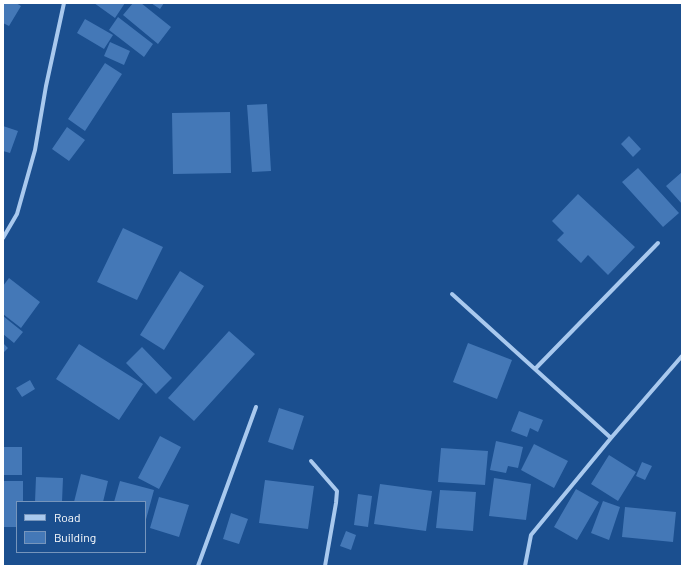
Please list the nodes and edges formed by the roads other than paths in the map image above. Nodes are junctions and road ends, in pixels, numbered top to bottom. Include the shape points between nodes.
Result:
1 (64, 3) edge
2 (3, 238) edge
3 (658, 243) dead end
4 (452, 294) dead end
5 (682, 356) edge
6 (535, 370) junction
7 (256, 406) dead end
8 (611, 438) junction
9 (311, 461) dead end
10 (198, 566) edge
11 (325, 566) edge
12 (525, 566) edge

1 - 2 street via 35,150 17,214
3 - 6 street
4 - 6 street
5 - 8 street
6 - 8 street
7 - 10 street
8 - 12 street via 531,536
9 - 11 street via 337,491

